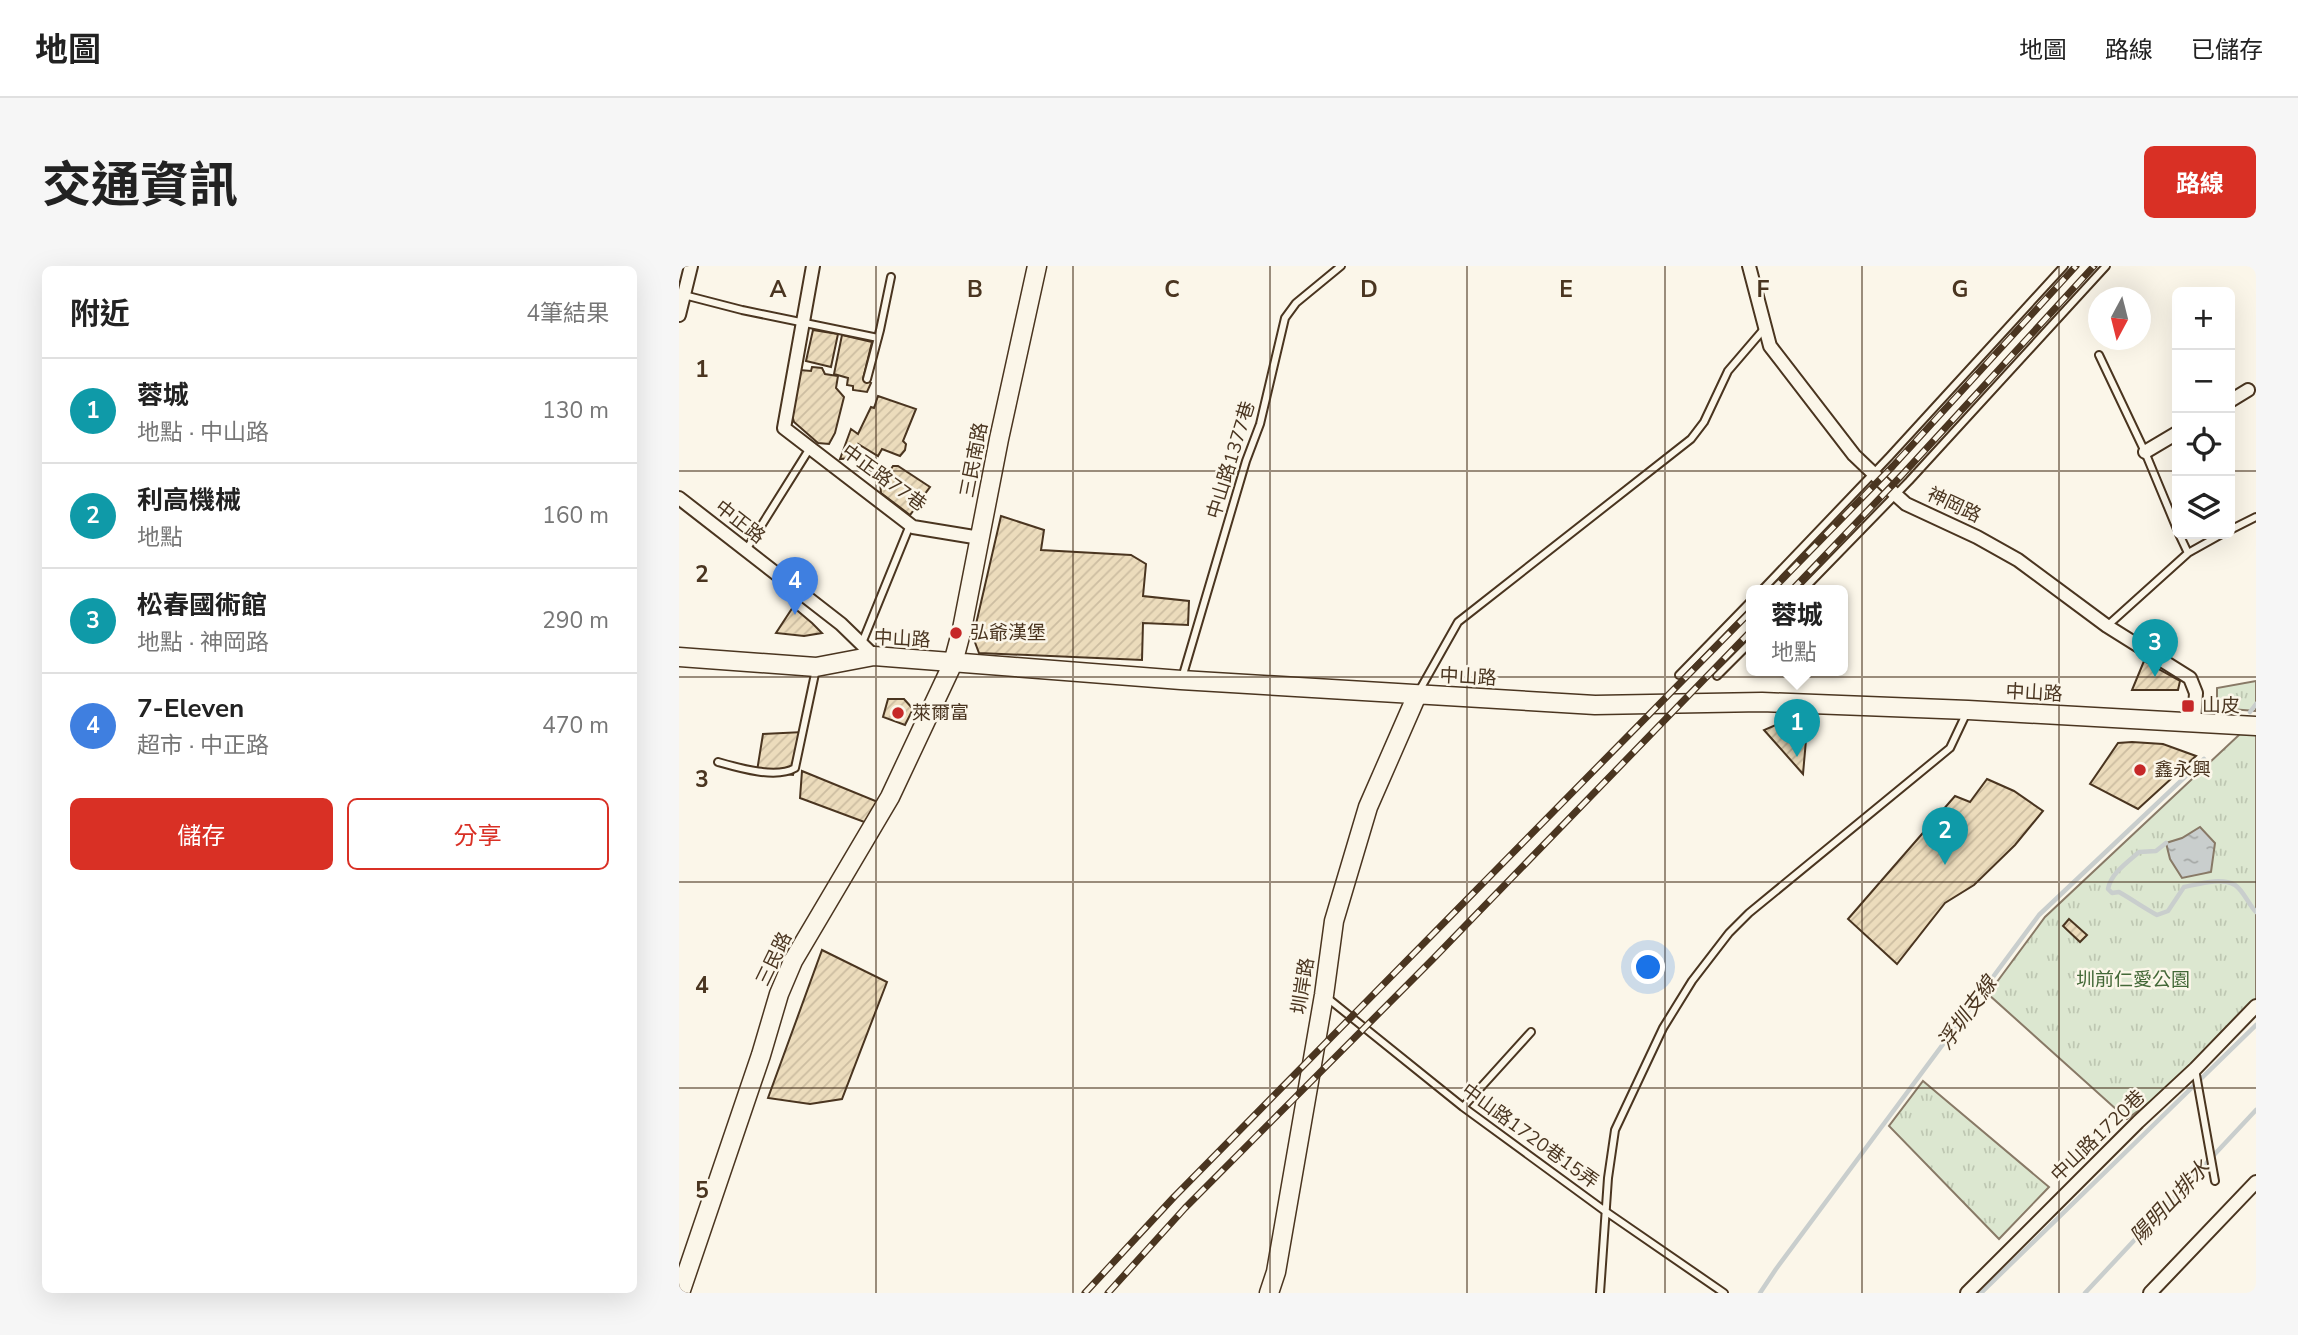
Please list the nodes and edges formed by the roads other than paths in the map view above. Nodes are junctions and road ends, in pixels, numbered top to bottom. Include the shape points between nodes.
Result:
1 (691, 266) edge
2 (813, 266) edge
3 (1037, 266) edge
4 (1749, 266) edge
5 (2064, 266) edge
6 (2106, 266) edge
7 (1340, 267) edge
8 (891, 277) dead end
9 (682, 298) edge
10 (679, 315) edge
11 (802, 322) junction
12 (1765, 327) junction
13 (878, 338) junction
14 (2099, 355) dead end
15 (867, 379) dead end
16 (2248, 390) dead end
17 (2235, 398) edge
18 (2172, 436) edge
19 (810, 448) junction
20 (2145, 452) junction
21 (1873, 473) junction
22 (1896, 495) junction
23 (679, 498) edge
24 (2172, 516) edge
25 (2256, 517) edge
26 (910, 525) junction
27 (2235, 528) edge
28 (980, 538) junction
29 (2181, 539) edge
30 (2214, 539) edge
31 (746, 551) junction
32 (2187, 553) junction
33 (1767, 585) edge
34 (1808, 585) edge
35 (1746, 607) edge
36 (2107, 626) junction
37 (1746, 648) edge
38 (868, 650) junction
39 (679, 657) edge
40 (953, 663) junction
41 (817, 667) junction
42 (1679, 675) dead end
43 (1717, 676) dead end
44 (1181, 680) junction
45 (1417, 695) junction
46 (1968, 710) junction
47 (2194, 722) junction
48 (2256, 726) edge
49 (718, 762) dead end
50 (1324, 995) junction
51 (2256, 1006) edge
52 (1531, 1032) dead end
53 (2196, 1073) junction
54 (1463, 1108) junction
55 (2215, 1181) dead end
56 (2256, 1182) edge
57 (1605, 1210) junction
58 (680, 1293) edge
59 (1269, 1293) edge
60 (1601, 1293) edge
61 (1724, 1293) edge
62 (1967, 1293) edge
63 (2150, 1293) edge

1 - 9 street
2 - 11 street
3 - 28 street, 三民南路
4 - 12 street, 神岡路
5 - 21 lane
6 - 22 lane
7 - 44 lane, 中山路1377巷 via 1296,303 1285,318 1260,424
8 - 13 lane
9 - 10 street
9 - 11 lane
11 - 13 lane
11 - 19 street, 中正路77巷 via 784,428
12 - 21 street, 神岡路 via 1770,346 1789,373
12 - 45 lane via 1727,371 1704,422 1691,439 1458,622
13 - 15 lane
14 - 20 lane
16 - 17 street
18 - 20 street
19 - 26 street, 中正路77巷
19 - 31 lane
20 - 24 lane
21 - 22 street, 神岡路
21 - 33 lane
22 - 34 lane
22 - 36 street, 神岡路 via 2018,560
23 - 31 street, 中正路
25 - 27 lane
26 - 28 street, 中正路77巷
26 - 38 lane
28 - 40 street, 三民南路
29 - 32 lane
30 - 32 lane
31 - 38 street, 中正路
32 - 36 lane
35 - 42 lane
36 - 47 street, 神岡路 via 2190,678 2196,693
37 - 43 lane
38 - 40 street, 中山路
38 - 41 street, 中山路
39 - 41 street, 中山路
40 - 44 street, 中山路
40 - 58 street, 三民路 via 890,797 793,961
41 - 49 lane via 795,768 787,773 745,770
44 - 45 street, 中山路
45 - 46 street, 中山路 via 1595,705 1762,702
45 - 50 street, 圳岸路 via 1368,807 1334,921
46 - 47 street, 中山路
46 - 57 lane via 1950,748 1749,913 1692,981 1663,1028 1615,1129
47 - 48 street, 中山路
50 - 54 lane, 中山路1720巷15弄
50 - 59 street, 圳岸路
51 - 53 street, 中山路1720巷
52 - 54 lane
53 - 55 lane
53 - 62 street, 中山路1720巷 via 2138,1122
54 - 57 lane, 中山路1720巷15弄
56 - 63 street
57 - 60 lane
57 - 61 lane, 中山路1720巷15弄

